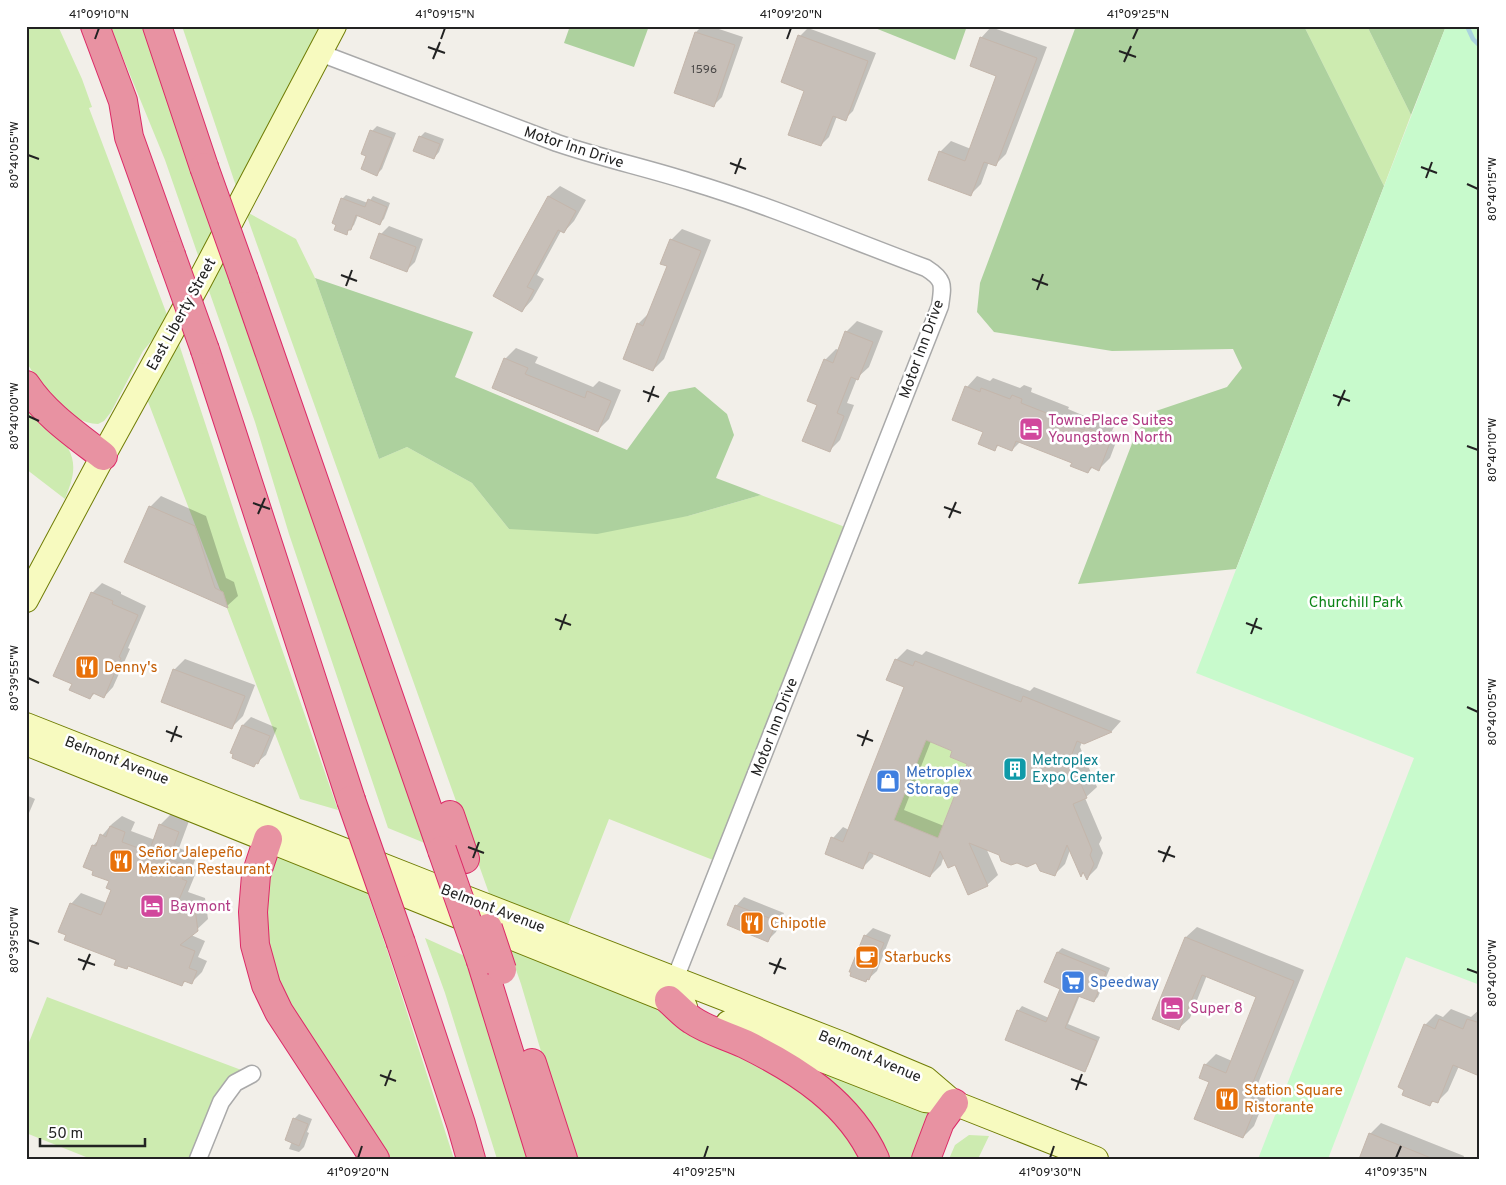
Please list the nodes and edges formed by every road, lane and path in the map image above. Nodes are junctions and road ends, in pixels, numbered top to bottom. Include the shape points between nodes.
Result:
1 (76, 26) edge
2 (95, 26) edge
3 (157, 26) edge
4 (170, 26) edge
5 (334, 26) edge
6 (320, 52) junction
7 (185, 108) junction
8 (129, 137) junction
9 (26, 385) edge
10 (103, 456) junction
11 (26, 600) edge
12 (26, 725) edge
13 (26, 743) edge
14 (271, 831) junction
15 (492, 966) junction
16 (672, 990) junction
17 (252, 1074) dead end
18 (954, 1103) junction
19 (198, 1159) edge
20 (375, 1159) edge
21 (471, 1159) edge
22 (542, 1159) edge
23 (563, 1159) edge
24 (875, 1159) edge
25 (926, 1159) edge
26 (940, 1159) edge
27 (1096, 1159) edge

1 - 8 highway via 109,106
2 - 8 highway via 123,101
3 - 7 highway
4 - 7 highway via 177,48
5 - 6 main road, East Liberty Street
6 - 10 main road, East Liberty Street
6 - 16 street, Motor Inn Drive via 572,148 738,197 926,268 941,281 940,306
7 - 15 highway, bridge
8 - 21 highway, bridge via 205,350
9 - 10 highway via 56,418
10 - 11 main road, East Liberty Street
12 - 14 main road, Belmont Avenue
13 - 14 main road, Belmont Avenue
14 - 16 main road, Belmont Avenue
14 - 20 highway via 256,875 253,912 255,944 266,985 279,1012
15 - 22 highway
15 - 23 highway
16 - 18 main road, Belmont Avenue via 925,1100
16 - 24 highway via 693,1021 777,1061 822,1090 858,1130
17 - 19 street via 235,1083 221,1102
18 - 25 highway via 940,1122
18 - 26 highway via 953,1127
18 - 27 main road, Belmont Avenue

